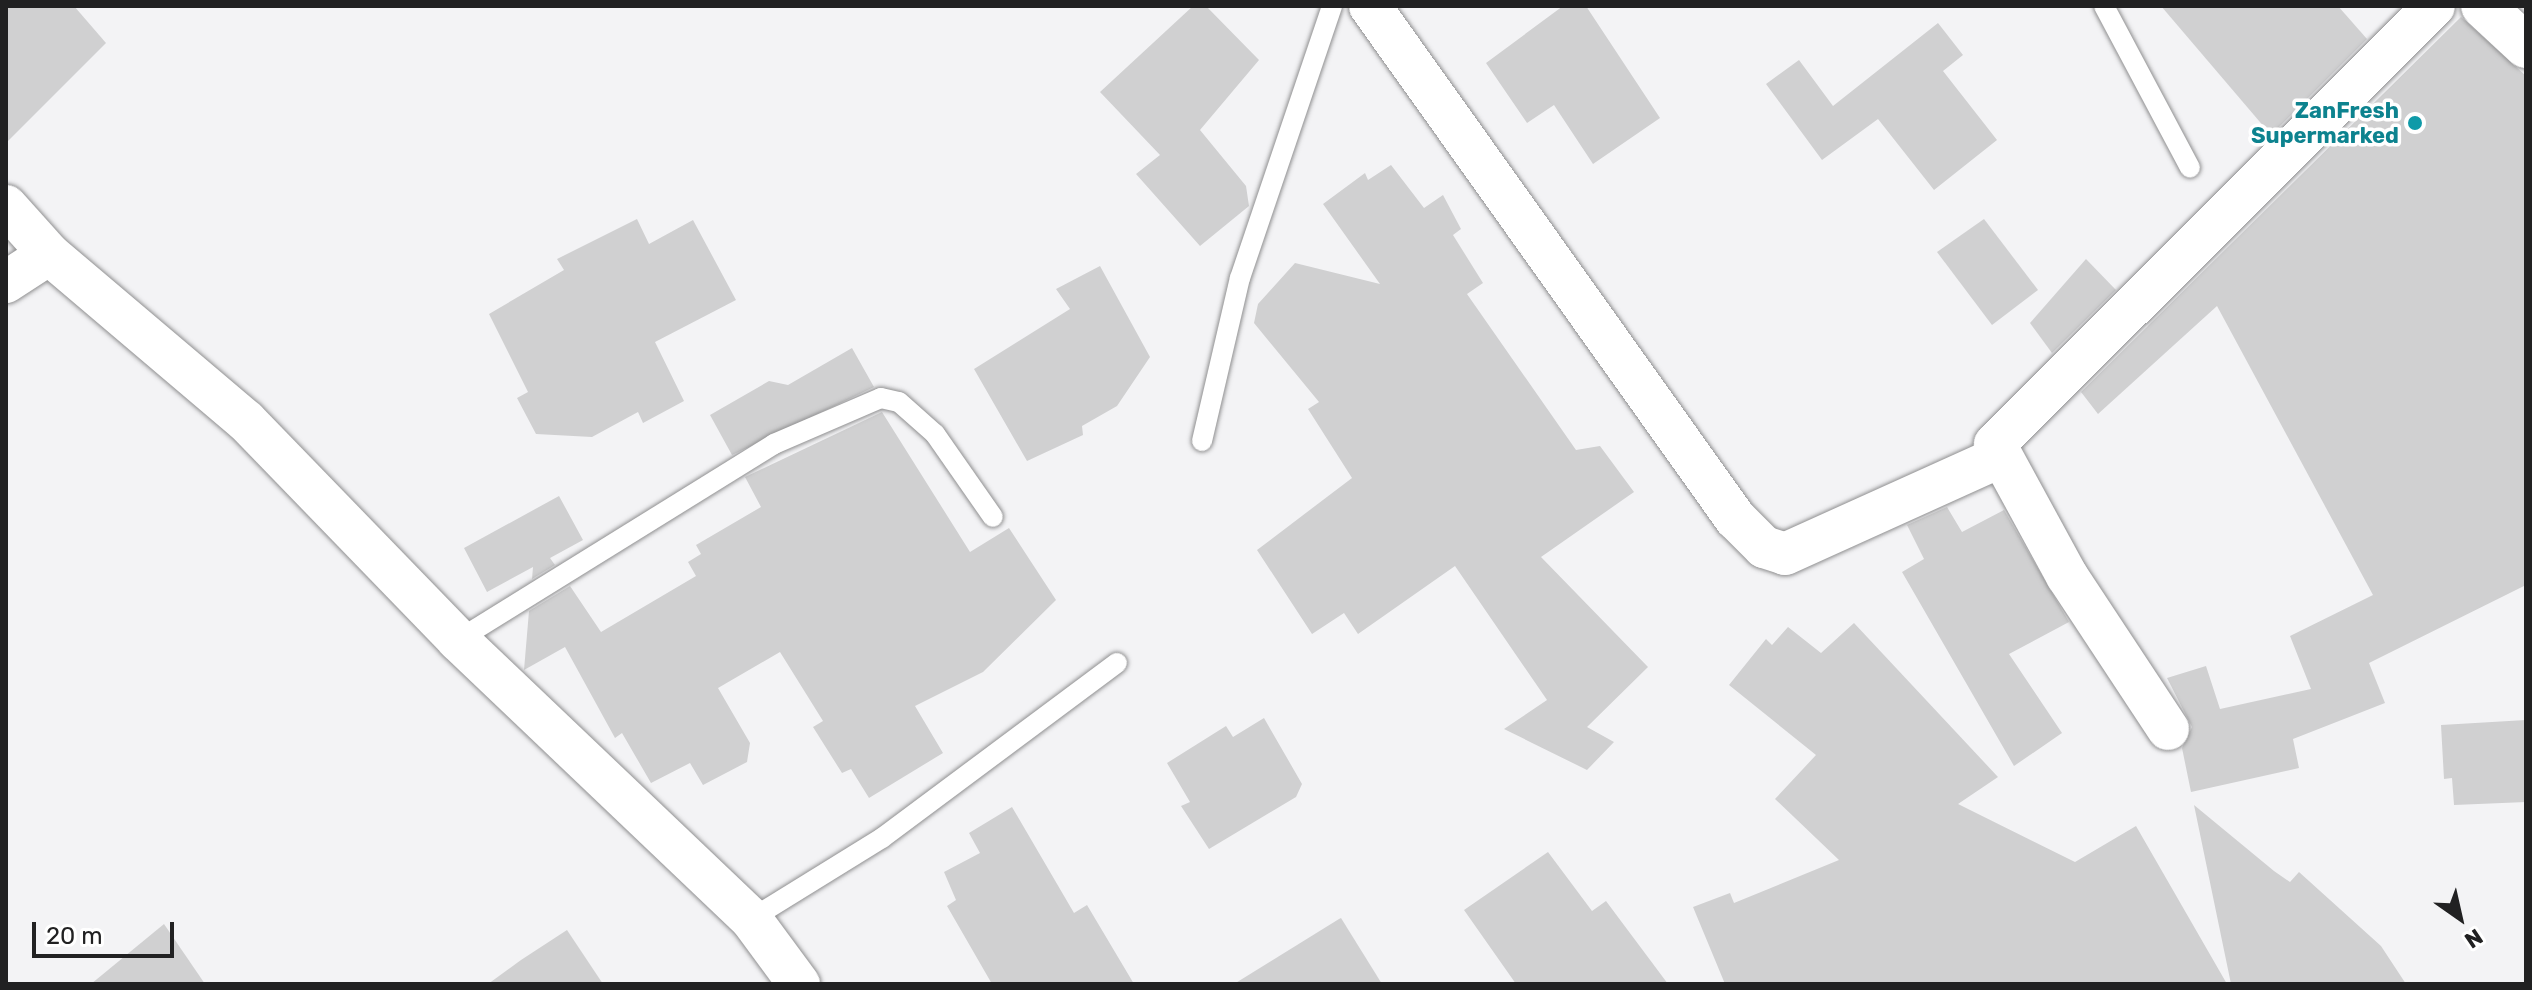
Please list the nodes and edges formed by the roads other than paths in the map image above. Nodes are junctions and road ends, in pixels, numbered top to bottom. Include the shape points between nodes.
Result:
1 (1332, 6) edge
2 (1370, 6) edge
3 (2104, 6) edge
4 (2434, 6) edge
5 (2483, 6) edge
6 (2526, 46) edge
7 (2190, 168) dead end
8 (6, 206) edge
9 (49, 254) junction
10 (6, 282) edge
11 (1202, 441) dead end
12 (1998, 458) junction
13 (993, 517) dead end
14 (458, 640) junction
15 (1117, 663) dead end
16 (2168, 729) dead end
17 (751, 919) junction
18 (799, 984) edge

1 - 11 lane via 1240,278
2 - 12 street via 1735,518 1764,547 1785,554
3 - 7 lane
4 - 12 street via 2003,431
5 - 6 street
8 - 9 street
9 - 10 street
9 - 14 street via 246,421
12 - 16 street
13 - 14 lane via 935,434 899,402 881,398 774,444
14 - 17 street
15 - 17 lane via 882,838
17 - 18 street

